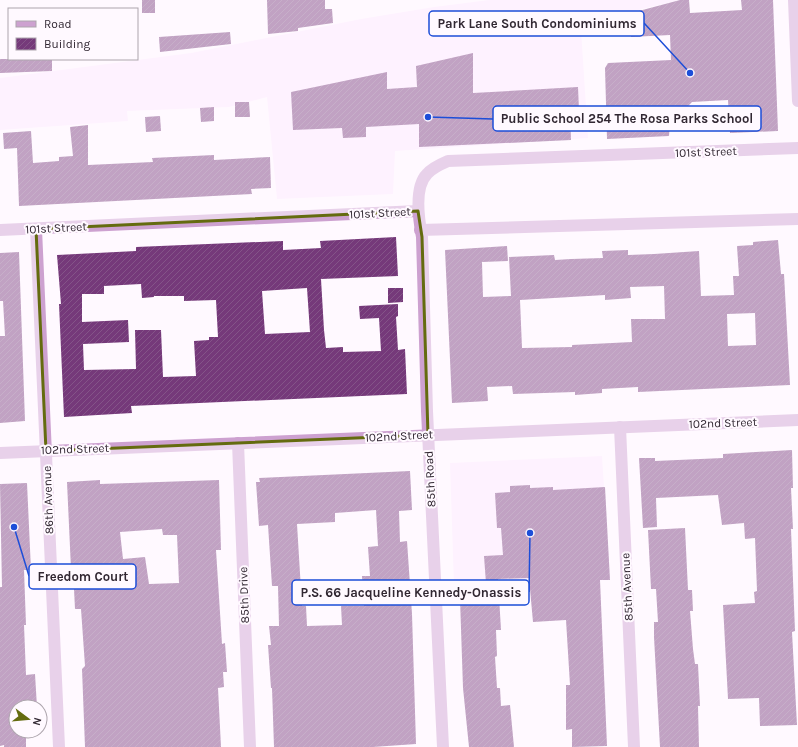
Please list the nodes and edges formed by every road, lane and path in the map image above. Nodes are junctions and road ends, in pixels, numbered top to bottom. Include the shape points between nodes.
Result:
1 (794, 0) edge
2 (798, 102) edge
3 (798, 148) edge
4 (418, 211) junction
5 (798, 219) edge
6 (36, 228) junction
7 (0, 230) edge
8 (420, 230) junction
9 (798, 420) edge
10 (620, 427) junction
11 (428, 435) junction
12 (238, 443) junction
13 (46, 451) junction
14 (0, 453) edge
15 (59, 747) edge
16 (250, 747) edge
17 (443, 747) edge
18 (634, 747) edge

1 - 2 street
3 - 4 street, 101st Street via 448,161 426,174 420,188
4 - 6 street, 101st Street
4 - 8 street, 85th Road
5 - 8 street, 101st Street
6 - 7 street, 101st Street
6 - 13 street, 86th Avenue
8 - 11 street, 85th Road
9 - 10 street, 102nd Street
10 - 11 street, 102nd Street
10 - 18 street, 85th Avenue
11 - 12 street, 102nd Street
11 - 17 street, 85th Road
12 - 13 street, 102nd Street
12 - 16 street, 85th Drive
13 - 14 street, 102nd Street
13 - 15 street, 86th Avenue

